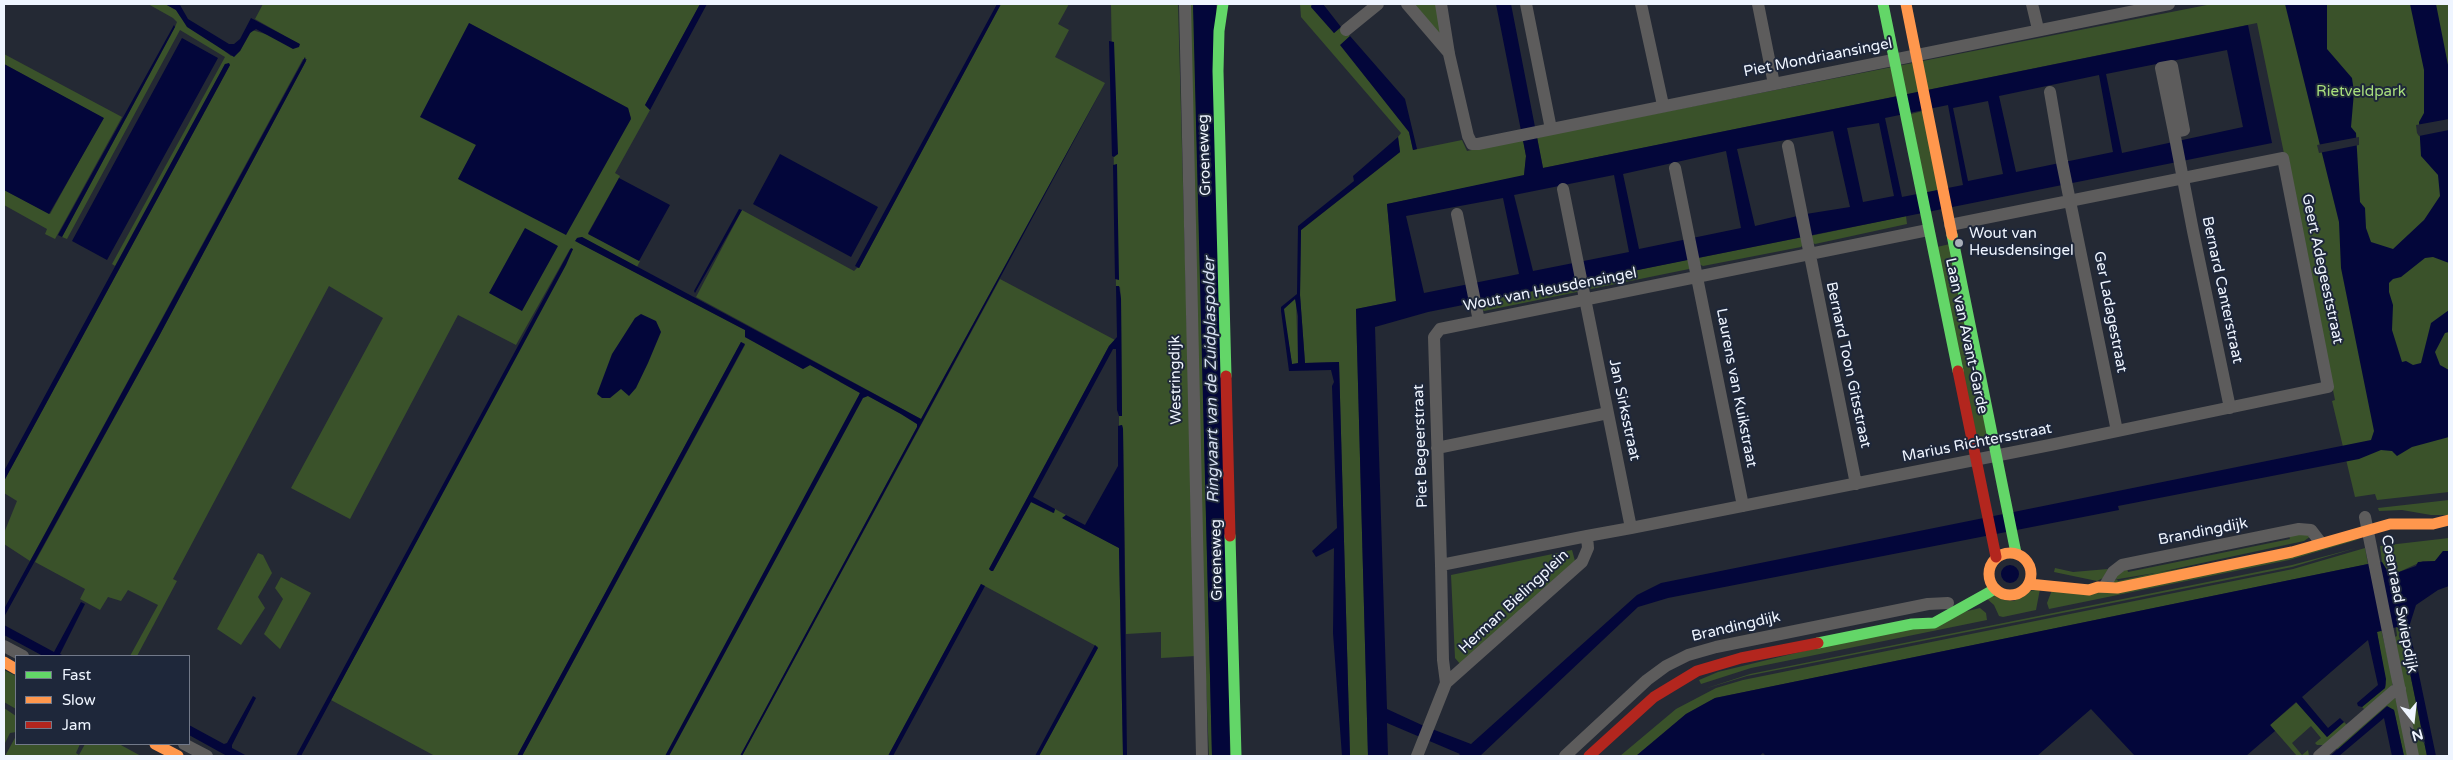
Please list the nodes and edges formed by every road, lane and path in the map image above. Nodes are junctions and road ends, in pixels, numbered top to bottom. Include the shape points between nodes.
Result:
1 (1184, 4) edge
2 (1223, 4) edge
3 (1378, 4) edge
4 (1406, 4) edge
5 (1441, 4) edge
6 (1526, 4) edge
7 (1641, 4) edge
8 (1758, 4) edge
9 (1883, 4) edge
10 (1906, 4) edge
11 (2032, 4) edge
12 (2169, 4) edge
13 (2147, 6) edge
14 (2038, 29) junction
15 (1346, 30) dead end
16 (1449, 54) junction
17 (1917, 55) junction
18 (1894, 59) junction
19 (1774, 84) junction
20 (2050, 92) dead end
21 (1663, 105) junction
22 (1551, 129) junction
23 (2174, 132) dead end
24 (1788, 146) dead end
25 (2283, 158) joint
26 (1675, 168) dead end
27 (2182, 173) junction
28 (1563, 189) dead end
29 (2070, 196) junction
30 (1457, 214) dead end
31 (1950, 225) junction
32 (1928, 230) junction
33 (1808, 248) junction
34 (1696, 271) junction
35 (1585, 300) junction
36 (1478, 315) junction
37 (1440, 329) joint
38 (2328, 387) joint
39 (2230, 408) junction
40 (1608, 413) junction
41 (2117, 430) junction
42 (1438, 448) junction
43 (1996, 456) junction
44 (1977, 460) junction
45 (1856, 484) junction
46 (1743, 506) junction
47 (2363, 521) junction
48 (2443, 521) edge
49 (1631, 528) junction
50 (2329, 529) dead end
51 (1587, 536) junction
52 (2319, 540) junction
53 (2016, 553) junction
54 (1996, 557) junction
55 (1441, 565) junction
56 (2030, 567) junction
57 (1988, 574) junction
58 (2028, 584) junction
59 (2101, 587) junction
60 (1995, 590) junction
61 (1948, 603) junction
62 (1912, 624) junction
63 (4, 646) edge
64 (21, 655) edge
65 (4, 662) edge
66 (15, 668) edge
67 (1446, 683) junction
68 (2400, 689) junction
69 (157, 745) edge
70 (186, 745) edge
71 (178, 756) edge
72 (207, 756) edge
73 (1202, 756) edge
74 (1236, 756) edge
75 (1417, 756) edge
76 (1565, 756) edge
77 (1589, 756) edge
78 (2319, 756) edge
79 (2414, 756) edge

1 - 73 street, Westringdijk
2 - 74 street, Groeneweg via 1218,71
3 - 15 street
4 - 16 street
5 - 16 street
6 - 22 street
7 - 21 street
8 - 19 street
9 - 18 street, Laan van Avant-Garde
10 - 17 street, Laan van Avant-Garde
11 - 14 street
12 - 13 street, Piet Mondriaansingel
13 - 14 street, Piet Mondriaansingel
14 - 17 street, Piet Mondriaansingel
16 - 22 street, Piet Mondriaansingel via 1472,144
17 - 18 street, Piet Mondriaansingel
17 - 31 street, Laan van Avant-Garde
18 - 19 street, Piet Mondriaansingel
18 - 32 street, Laan van Avant-Garde
19 - 21 street, Piet Mondriaansingel
20 - 29 street, Ger Ladagestraat
21 - 22 street, Piet Mondriaansingel
23 - 27 street, Bernard Canterstraat
24 - 33 street, Bernard Toon Gitsstraat
25 - 27 street, Wout van Heusdensingel
25 - 38 street, Geert Adegeeststraat
26 - 34 street, Laurens van Kuikstraat
27 - 29 street, Wout van Heusdensingel
27 - 39 street, Bernard Canterstraat
28 - 35 street, Jan Sirksstraat
29 - 31 street, Wout van Heusdensingel
29 - 41 street, Ger Ladagestraat
30 - 36 street
31 - 32 street, Wout van Heusdensingel
31 - 43 street, Laan van Avant-Garde
32 - 33 street, Wout van Heusdensingel
32 - 44 street, Laan van Avant-Garde
33 - 34 street, Wout van Heusdensingel
33 - 45 street, Bernard Toon Gitsstraat
34 - 35 street, Wout van Heusdensingel
34 - 46 street, Laurens van Kuikstraat
35 - 36 street, Wout van Heusdensingel
35 - 40 street, Jan Sirksstraat
36 - 37 street, Wout van Heusdensingel
37 - 42 street, Piet Begeerstraat via 1434,336
38 - 39 street, Marius Richtersstraat
39 - 41 street, Marius Richtersstraat
40 - 42 street
40 - 49 street, Jan Sirksstraat
41 - 43 street, Marius Richtersstraat
42 - 55 street, Piet Begeerstraat
43 - 44 street, Marius Richtersstraat
43 - 53 street, Laan van Avant-Garde
44 - 45 street, Marius Richtersstraat
44 - 54 street, Laan van Avant-Garde
45 - 46 street, Marius Richtersstraat
46 - 49 street, Marius Richtersstraat
47 - 48 street via 2390,524
47 - 52 street
47 - 68 street, Coenraad Swiepdijk
49 - 51 street, Herman Bielingplein
50 - 52 street
51 - 55 street, Herman Bielingplein
51 - 67 street, Herman Bielingplein via 1588,548 1582,562
52 - 59 street via 2282,554 2117,588
52 - 59 street, Brandingdijk via 2311,530 2299,529 2122,565
53 - 54 street
53 - 56 street via 2025,558
54 - 57 street
55 - 67 street, Herman Bielingplein
56 - 58 street
56 - 59 street
57 - 60 street
57 - 61 street, Brandingdijk
58 - 59 street via 2089,590
58 - 60 street via 2015,594 2007,595
60 - 62 street, Brandingdijk via 1942,620
61 - 62 street, Brandingdijk
61 - 76 street, Brandingdijk via 1932,603 1683,656 1647,680
62 - 77 street, Brandingdijk via 1741,658 1697,671 1654,696
63 - 64 street
65 - 66 street
67 - 75 street, Herman Bielingplein
68 - 78 street
68 - 79 street, Coenraad Swiepdijk
69 - 71 street
70 - 72 street

